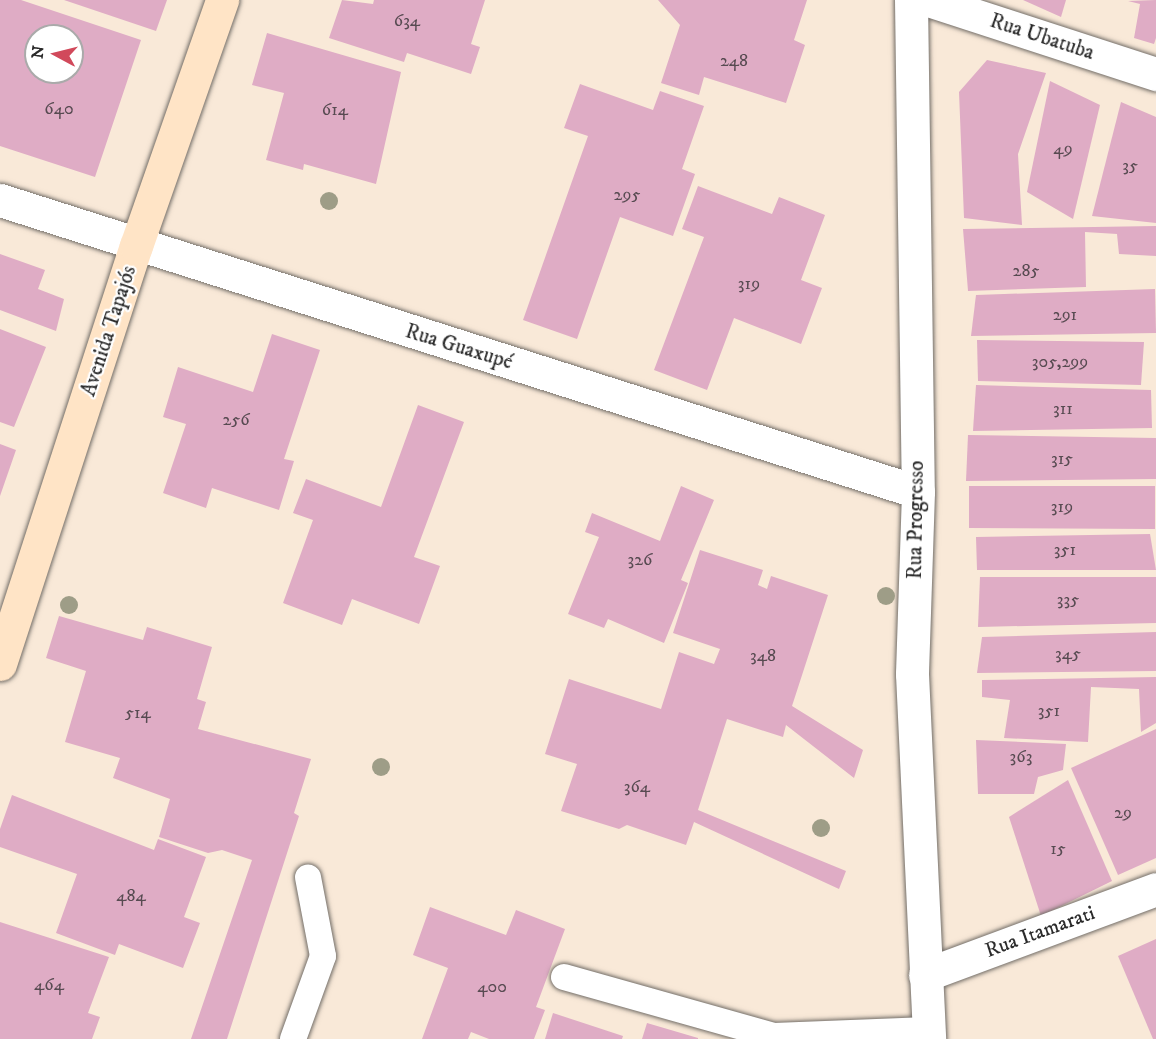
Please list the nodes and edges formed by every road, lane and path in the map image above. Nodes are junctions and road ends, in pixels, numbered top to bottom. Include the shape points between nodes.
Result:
1 (222, 0) edge
2 (911, 0) edge
3 (928, 0) edge
4 (1156, 74) edge
5 (0, 200) edge
6 (136, 246) junction
7 (918, 492) junction
8 (0, 663) edge
9 (308, 877) dead end
10 (1156, 889) edge
11 (924, 975) junction
12 (564, 977) dead end
13 (929, 1035) edge
14 (293, 1039) edge

1 - 6 main road, Avenida Tapajós
2 - 7 street, Rua Progresso
3 - 4 street, Rua Ubatuba
5 - 6 street, Rua Guaxupé
6 - 7 street, Rua Guaxupé
6 - 8 main road, Avenida Tapajós
7 - 11 street, Rua Progresso via 912,674
9 - 14 lane via 323,957
10 - 11 street, Rua Itamarati
11 - 13 street, Rua Progresso
12 - 13 lane via 774,1036

